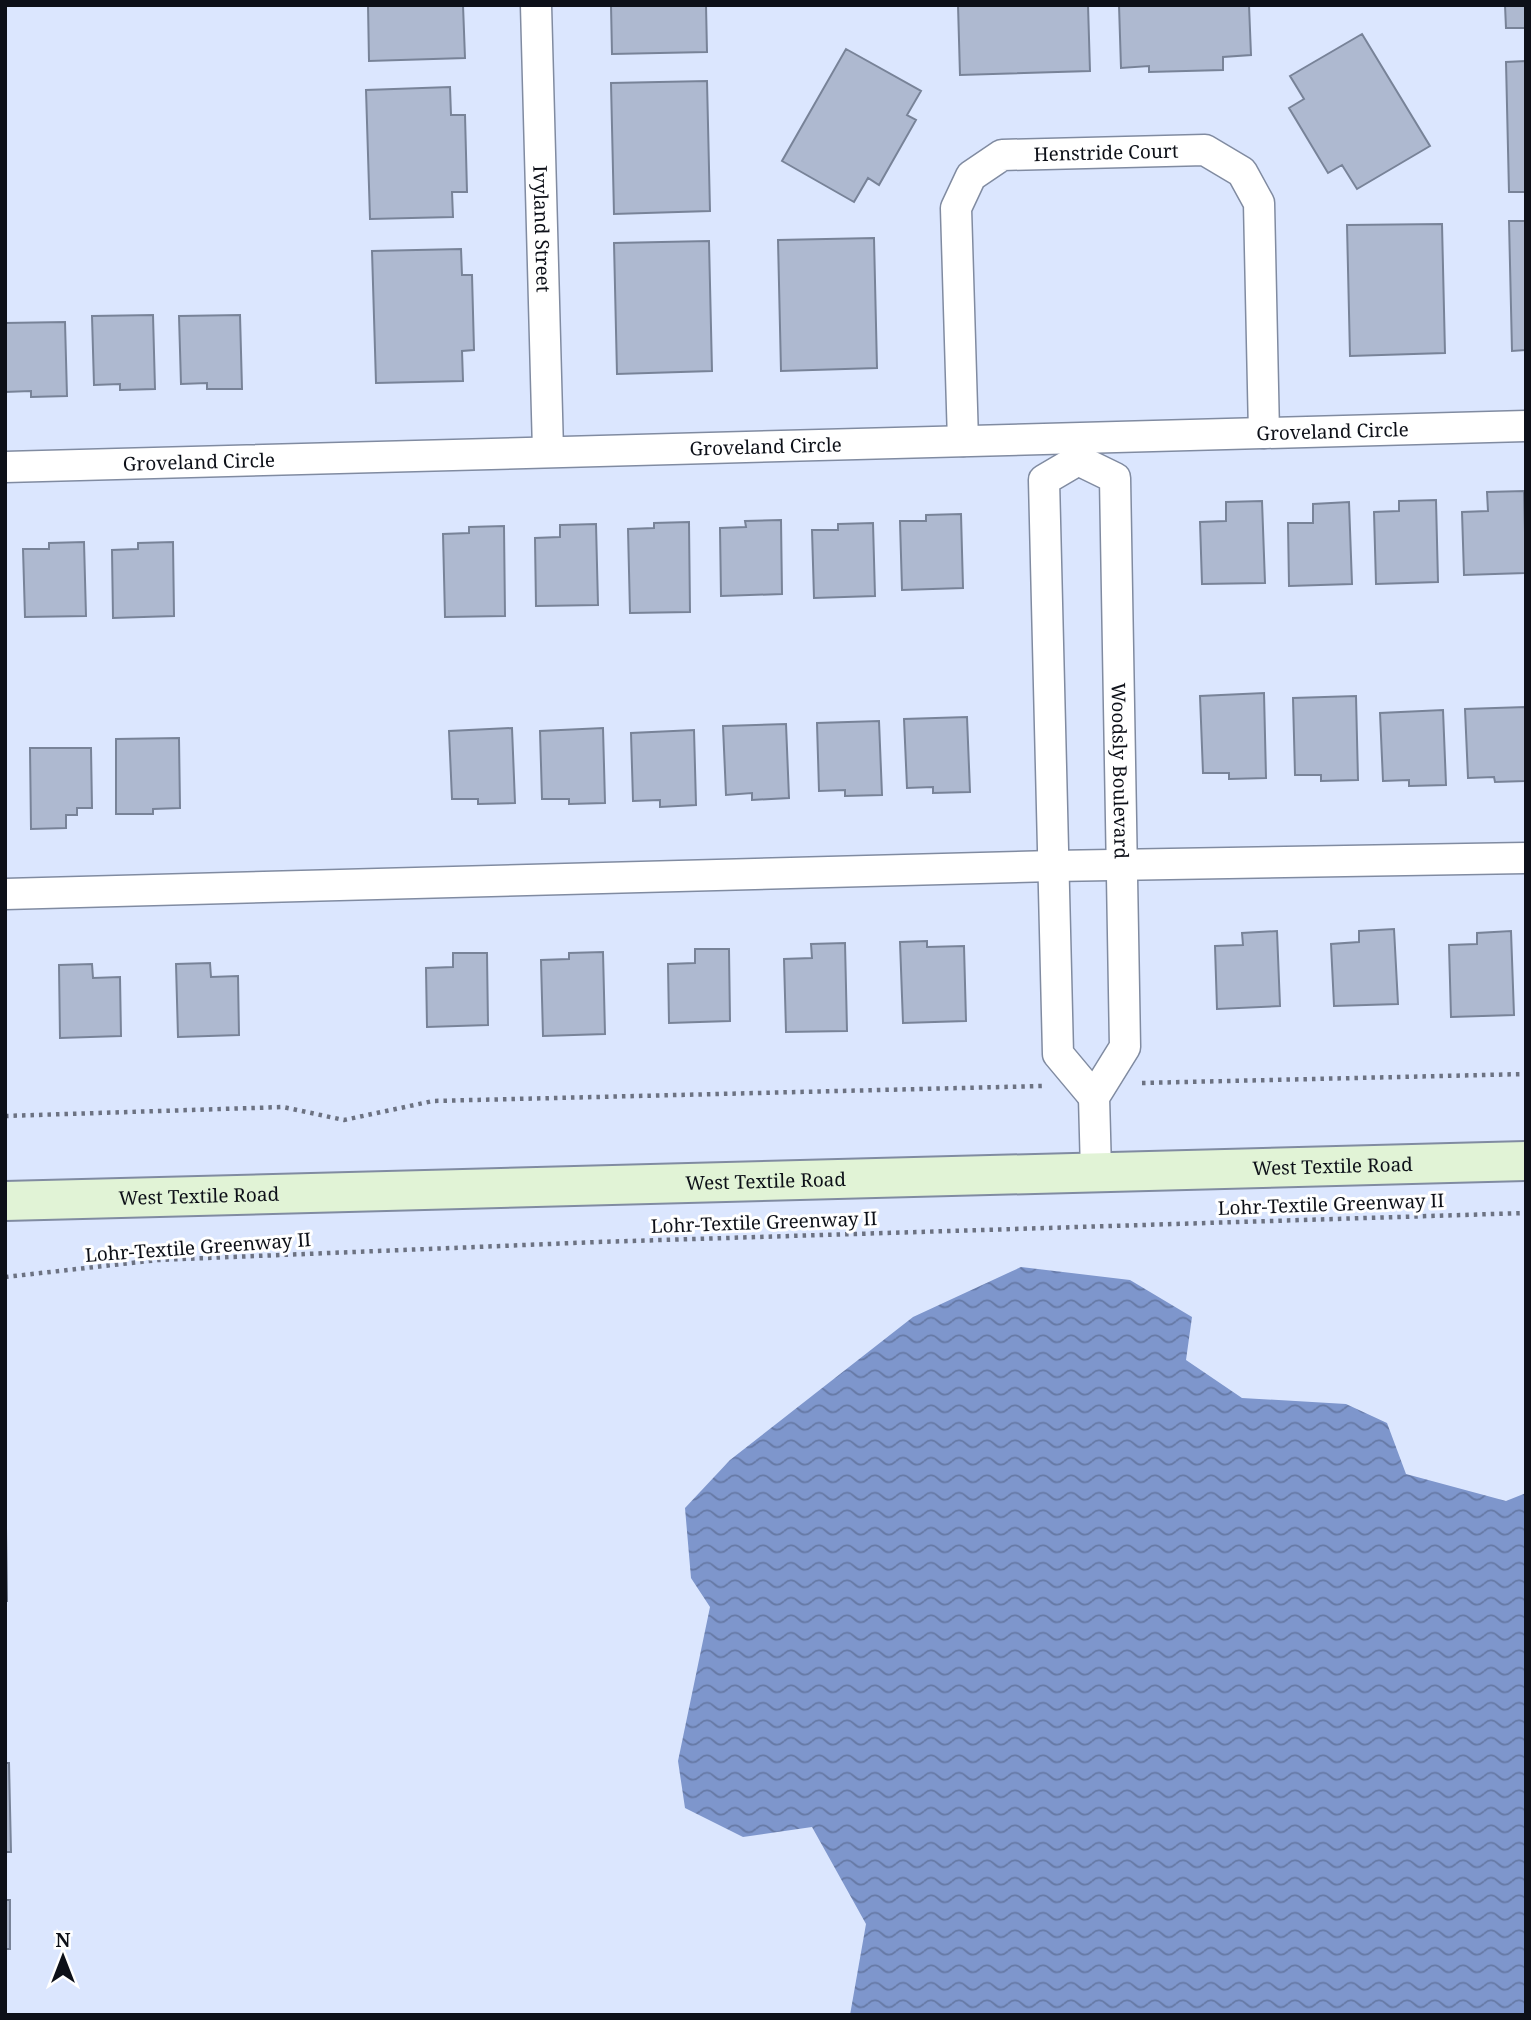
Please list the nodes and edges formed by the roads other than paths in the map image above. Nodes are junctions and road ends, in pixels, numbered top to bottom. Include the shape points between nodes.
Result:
1 (536, 5) edge
2 (1526, 426) edge
3 (1265, 433) junction
4 (963, 441) junction
5 (1077, 449) junction
6 (548, 451) junction
7 (5, 467) edge
8 (1526, 858) edge
9 (1053, 866) junction
10 (1122, 866) junction
11 (5, 894) edge
12 (1094, 1089) junction
13 (1526, 1161) edge
14 (1096, 1172) junction
15 (5, 1202) edge

1 - 6 street, Ivyland Street
2 - 3 street, Groveland Circle
3 - 4 street, Henstride Court via 1259,203 1242,172 1205,150 1002,155 971,176 956,208
3 - 5 street, Groveland Circle
4 - 5 street, Groveland Circle
4 - 6 street, Groveland Circle
5 - 9 street via 1044,480
5 - 10 street, Woodsly Boulevard via 1115,478
6 - 7 street, Groveland Circle
8 - 10 street
9 - 10 street
9 - 11 street
9 - 12 street via 1058,1054
10 - 12 street, Woodsly Boulevard via 1125,1047
12 - 14 street
13 - 14 main road, West Textile Road
14 - 15 main road, West Textile Road

